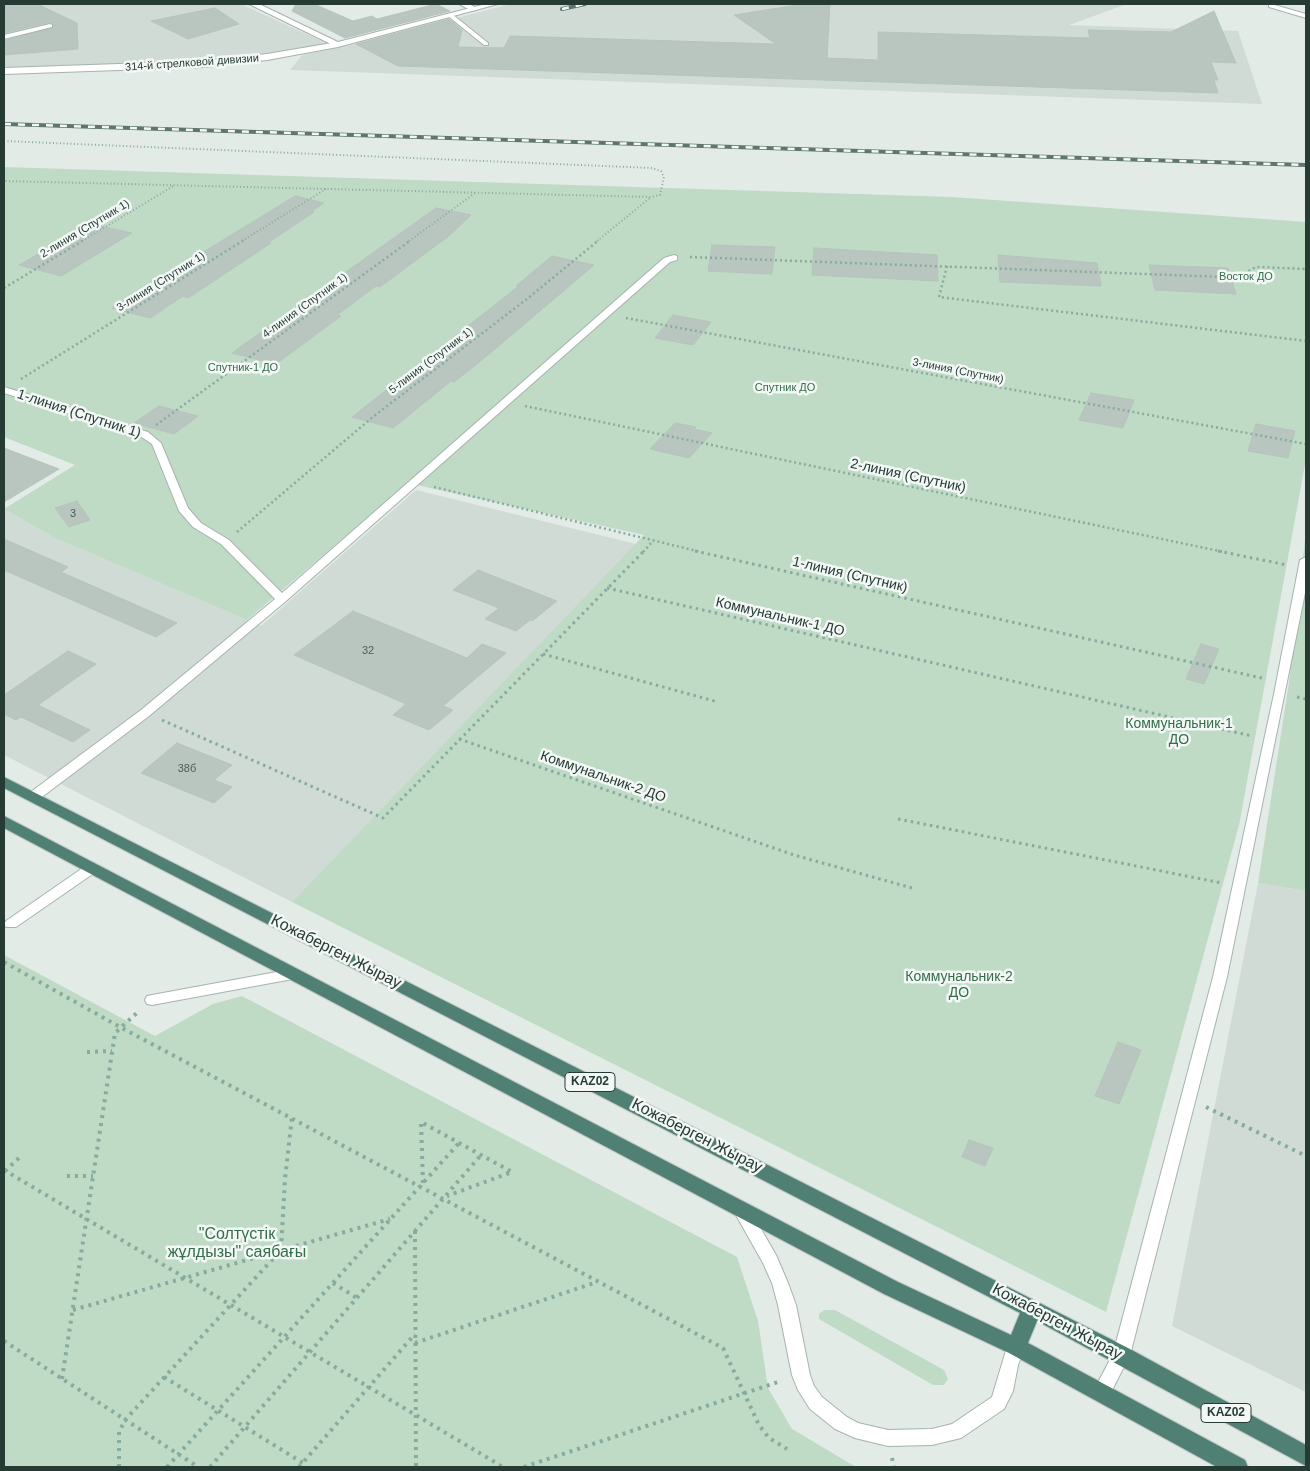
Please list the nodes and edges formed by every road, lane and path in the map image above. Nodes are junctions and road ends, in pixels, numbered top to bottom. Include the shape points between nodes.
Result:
1 (253, 4) edge
2 (463, 4) edge
3 (494, 4) edge
4 (1272, 6) dead end
5 (475, 9) junction
6 (450, 15) junction
7 (1306, 16) edge
8 (50, 26) dead end
9 (4, 37) edge
10 (338, 44) junction
11 (486, 44) dead end
12 (4, 71) edge
13 (4, 141) edge
14 (4, 181) edge
15 (175, 185) junction
16 (327, 189) junction
17 (476, 192) junction
18 (652, 197) junction
19 (674, 258) joint
20 (947, 266) junction
21 (1306, 269) edge
22 (4, 288) edge
23 (606, 314) junction
24 (1306, 340) edge
25 (20, 379) dead end
26 (4, 390) edge
27 (507, 402) junction
28 (144, 434) junction
29 (1306, 444) edge
30 (414, 483) junction
31 (653, 541) junction
32 (225, 542) junction
33 (1305, 564) edge
34 (607, 588) junction
35 (282, 600) junction
36 (542, 654) junction
37 (1282, 683) junction
38 (718, 702) dead end
39 (145, 713) junction
40 (460, 739) junction
41 (1270, 741) junction
42 (4, 782) edge
43 (33, 797) junction
44 (898, 820) dead end
45 (4, 821) edge
46 (92, 868) junction
47 (1240, 886) junction
48 (912, 888) dead end
49 (11, 924) dead end
50 (4, 962) edge
51 (294, 974) junction
52 (152, 1000) joint
53 (120, 1027) junction
54 (112, 1050) junction
55 (87, 1052) dead end
56 (1188, 1098) junction
57 (292, 1118) junction
58 (459, 1143) junction
59 (481, 1155) junction
60 (1306, 1156) edge
61 (19, 1158) dead end
62 (4, 1171) edge
63 (67, 1176) dead end
64 (93, 1176) junction
65 (421, 1185) junction
66 (444, 1198) junction
67 (740, 1208) junction
68 (391, 1218) junction
69 (87, 1220) junction
70 (415, 1231) junction
71 (281, 1250) junction
72 (185, 1278) junction
73 (598, 1282) junction
74 (333, 1283) junction
75 (357, 1298) junction
76 (231, 1305) junction
77 (1032, 1309) junction
78 (73, 1310) junction
79 (415, 1333) junction
80 (284, 1337) junction
81 (4, 1341) edge
82 (415, 1343) junction
83 (1016, 1347) junction
84 (310, 1352) junction
85 (1121, 1355) junction
86 (801, 1375) junction
87 (164, 1377) junction
88 (62, 1379) junction
89 (368, 1387) junction
90 (743, 1392) junction
91 (1102, 1392) junction
92 (218, 1410) junction
93 (416, 1416) junction
94 (125, 1420) junction
95 (245, 1427) junction
96 (787, 1449) dead end
97 (178, 1455) junction
98 (1306, 1456) edge
99 (301, 1465) edge
100 (119, 1467) edge
101 (167, 1467) edge
102 (198, 1467) edge
103 (210, 1467) edge
104 (416, 1467) edge
105 (503, 1467) edge
106 (524, 1467) edge
107 (1237, 1467) edge

1 - 10 street
2 - 5 street
3 - 5 street, 314-й стрелковой дивизии
4 - 7 lane
5 - 6 street, 314-й стрелковой дивизии
6 - 10 street, 314-й стрелковой дивизии
6 - 11 lane
8 - 9 lane
10 - 12 street, 314-й стрелковой дивизии via 212,63
13 - 18 path, 5-линия (Спутник 1) via 652,168 661,171 664,177 660,196
14 - 15 path
15 - 16 path
15 - 22 path, 2-линия (Спутник 1)
16 - 17 path
16 - 25 path, 3-линия (Спутник 1)
17 - 18 path
17 - 28 path, 4-линия (Спутник 1)
18 - 32 path, 5-линия (Спутник 1) via 527,299 374,416
19 - 20 path
19 - 23 lane via 667,260
20 - 21 path via 1224,277 1241,275 1256,267
20 - 24 path via 939,297
23 - 27 lane
23 - 29 path, 3-линия (Спутник)
26 - 28 lane, 1-линия (Спутник 1)
27 - 30 lane
27 - 33 path, 2-линия (Спутник)
28 - 32 lane, 1-линия (Спутник 1) via 156,443 183,509 198,525
30 - 31 path, 1-линия (Спутник)
30 - 35 lane
31 - 34 path
31 - 37 path, 1-линия (Спутник)
32 - 35 lane, 1-линия (Спутник 1)
33 - 37 lane
34 - 36 path
34 - 41 path, Коммунальник-1 ДО
35 - 39 lane
36 - 38 path
36 - 40 path
37 - 41 lane
39 - 40 path via 383,818
39 - 43 lane
40 - 48 path, Коммунальник-2 ДО via 794,855
41 - 47 lane
42 - 43 highway, Кожаберген Жырау / KAZ02
43 - 77 highway, Кожаберген Жырау / KAZ02
44 - 47 path
45 - 46 highway
46 - 49 lane
46 - 51 highway
47 - 56 lane
50 - 53 path
51 - 52 lane
51 - 67 highway
52 - 53 path
53 - 54 path via 115,1033
53 - 57 path
54 - 55 path
54 - 64 path
56 - 60 path
56 - 85 lane
57 - 65 path
57 - 71 path
58 - 59 path
58 - 65 path
58 - 65 path via 421,1122
59 - 66 path
59 - 66 path via 512,1172
61 - 62 path
62 - 69 path
63 - 64 path
64 - 69 path
65 - 66 path
65 - 68 path
66 - 70 path
66 - 73 path
67 - 83 highway via 891,1288
67 - 86 lane via 780,1283
68 - 71 path
68 - 74 path
69 - 72 path
69 - 78 path
70 - 75 path
70 - 79 path
71 - 72 path
71 - 76 path
72 - 76 path
72 - 78 path
73 - 82 path
73 - 90 path via 723,1348
74 - 75 path
74 - 80 path
75 - 84 path
76 - 80 path
76 - 87 path
77 - 83 highway
77 - 85 highway, Кожаберген Жырау / KAZ02
78 - 88 path
79 - 82 path
79 - 89 path
80 - 84 path
80 - 92 path
81 - 88 path
82 - 93 path
83 - 86 lane via 998,1404 963,1428 932,1437 888,1438 841,1424 816,1403
83 - 91 highway
84 - 89 path
84 - 95 path
85 - 91 lane
85 - 98 highway, Кожаберген Жырау / KAZ02
86 - 90 path
87 - 92 path
87 - 94 path
88 - 94 path
89 - 93 path
89 - 99 path
90 - 96 path via 769,1438
90 - 106 path
91 - 107 highway
92 - 95 path
92 - 97 path
93 - 104 path
93 - 105 path
94 - 97 path
94 - 100 path via 119,1432
95 - 99 path
95 - 103 path
97 - 101 path
97 - 102 path

